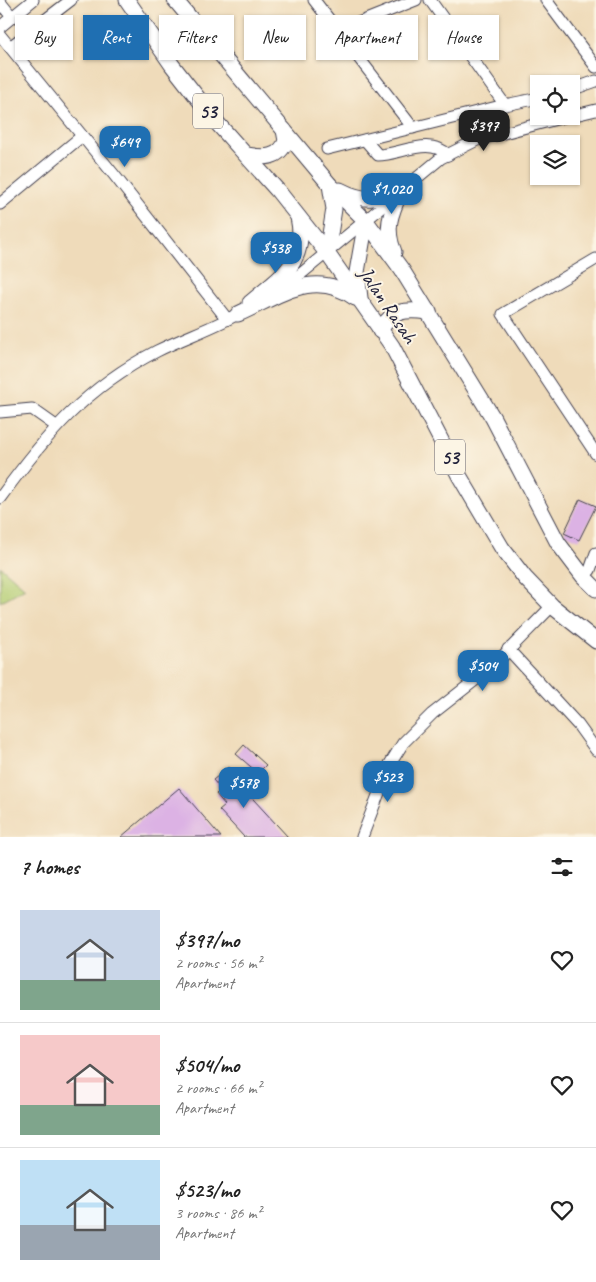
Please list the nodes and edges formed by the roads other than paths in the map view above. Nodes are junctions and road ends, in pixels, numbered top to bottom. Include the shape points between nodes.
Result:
1 (32, 0) edge
2 (71, 0) edge
3 (127, 0) edge
4 (175, 0) edge
5 (314, 0) edge
6 (416, 0) edge
7 (430, 0) edge
8 (546, 0) edge
9 (0, 2) edge
10 (326, 15) edge
11 (378, 15) edge
12 (12, 17) junction
13 (0, 27) edge
14 (0, 35) edge
15 (10, 47) junction
16 (360, 60) edge
17 (596, 67) edge
18 (596, 81) edge
19 (580, 87) edge
20 (530, 100) edge
21 (505, 105) junction
22 (596, 110) edge
23 (580, 114) edge
24 (535, 125) edge
25 (413, 128) junction
26 (284, 130) junction
27 (82, 136) junction
28 (365, 140) junction
29 (327, 149) dead end
30 (248, 155) junction
31 (448, 155) junction
32 (330, 185) junction
33 (401, 190) junction
34 (0, 204) edge
35 (297, 215) junction
36 (366, 221) junction
37 (327, 253) junction
38 (596, 259) edge
39 (402, 270) junction
40 (360, 302) junction
41 (429, 312) junction
42 (232, 317) junction
43 (380, 331) junction
44 (0, 412) edge
45 (56, 426) junction
46 (596, 454) edge
47 (0, 498) edge
48 (596, 553) edge
49 (583, 576) junction
50 (596, 589) edge
51 (552, 606) junction
52 (596, 641) edge
53 (508, 650) junction
54 (596, 750) edge
55 (362, 837) edge

1 - 12 street
2 - 15 street
3 - 30 highway, Jalan Rasah / 53 via 218,124
4 - 26 highway, Jalan Rasah / 53
5 - 10 street
6 - 11 street
7 - 21 street
8 - 17 street
9 - 12 street
12 - 13 street
14 - 15 street
15 - 27 street
16 - 25 street
18 - 19 street
20 - 21 street
21 - 25 street
22 - 23 street
24 - 31 street via 477,140
25 - 28 street
26 - 30 highway via 286,141 279,152 267,157
26 - 32 highway, Jalan Rasah / 53
27 - 34 street
27 - 42 street
28 - 29 street
28 - 31 street via 378,156 422,146
30 - 35 highway, Jalan Rasah / 53
31 - 33 street
32 - 33 highway via 368,200
32 - 36 highway, Jalan Rasah / 53
32 - 37 highway via 334,209
33 - 36 street
33 - 39 highway via 391,213 388,239
35 - 37 highway, Jalan Rasah / 53
35 - 42 highway via 301,247 291,268
36 - 37 street
36 - 39 highway, Jalan Rasah / 53
36 - 40 highway via 357,272
37 - 40 highway, Jalan Rasah / 53
37 - 42 street via 302,273
38 - 46 street via 503,314
39 - 41 highway, Jalan Rasah / 53
40 - 42 highway via 343,289 315,283
40 - 43 highway, Jalan Rasah / 53
41 - 43 highway via 398,311 390,316
41 - 49 highway, Jalan Rasah / 53 via 493,418 558,543
42 - 45 street via 133,364 83,399
43 - 51 highway, Jalan Rasah / 53 via 392,346 481,516 524,578
44 - 45 street via 15,408 32,409
45 - 47 street
48 - 49 street via 590,570
49 - 50 highway, Jalan Rasah / 53
51 - 52 highway, Jalan Rasah / 53
51 - 53 street
53 - 54 street via 578,725
53 - 55 street via 486,672 417,726 393,759

